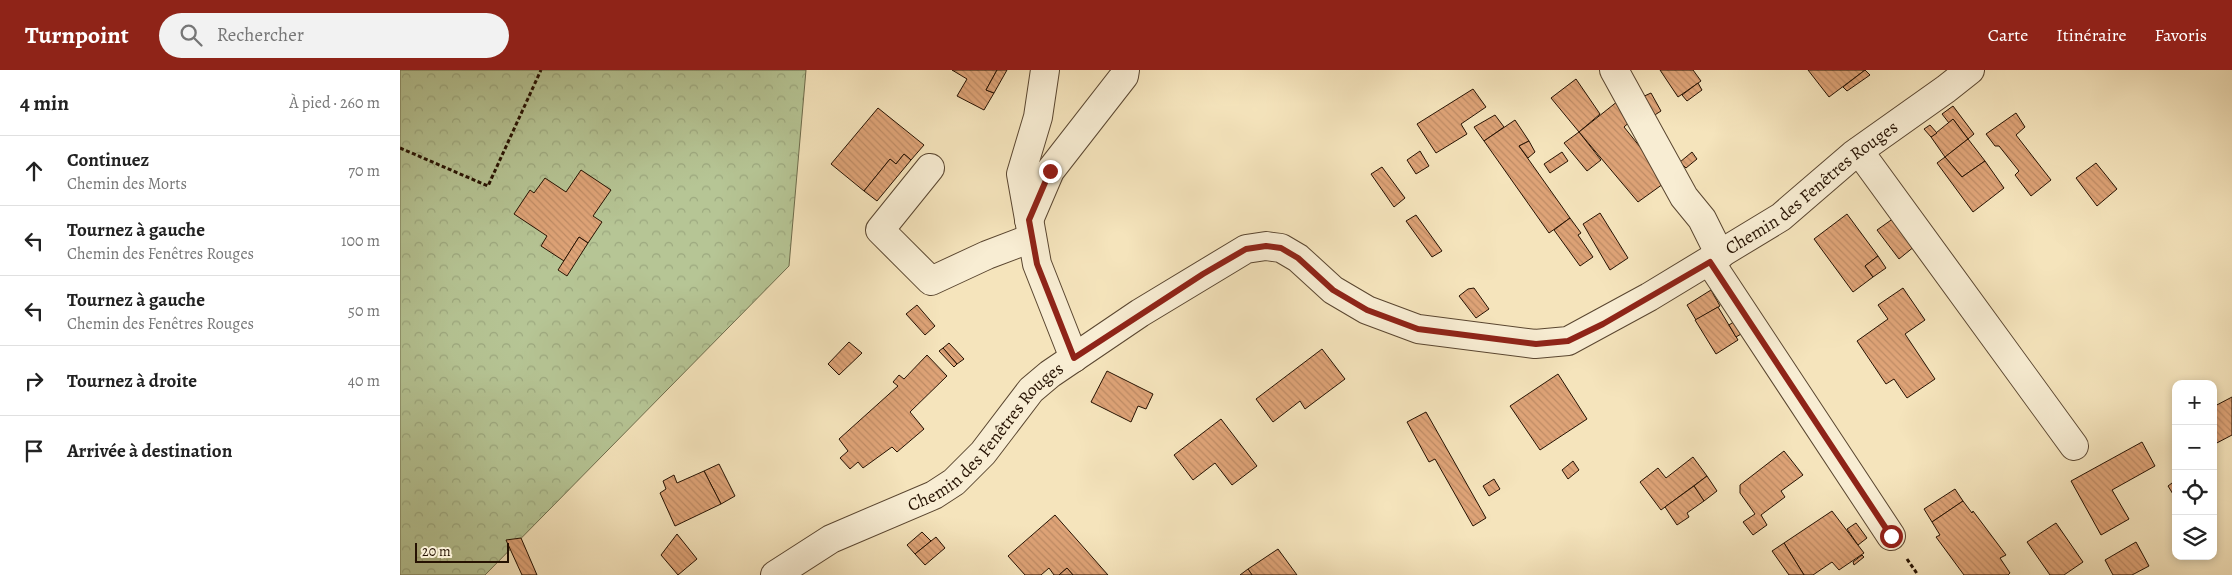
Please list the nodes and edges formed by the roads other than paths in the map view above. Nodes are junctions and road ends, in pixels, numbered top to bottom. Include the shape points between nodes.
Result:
1 (1045, 70) edge
2 (1125, 70) edge
3 (1614, 70) edge
4 (1970, 70) edge
5 (1858, 150) junction
6 (930, 168) dead end
7 (1031, 229) junction
8 (1715, 258) junction
9 (1074, 358) junction
10 (2074, 446) dead end
11 (1891, 536) dead end
12 (783, 573) edge

1 - 7 street via 1038,117 1021,174
2 - 7 street via 1124,76 1050,171
3 - 8 street via 1684,198 1702,220
4 - 5 street, Chemin des Fenêtres Rouges
5 - 8 street, Chemin des Fenêtres Rouges via 1781,216
5 - 10 street
6 - 7 street via 880,230 931,281 987,255
7 - 9 street via 1037,264
8 - 9 street, Chemin des Fenêtres Rouges via 1568,341 1536,344 1418,329 1367,310 1333,290 1298,258 1281,248 1246,249
8 - 11 street
9 - 12 street, Chemin des Fenêtres Rouges via 1031,390 983,453 954,482 934,495 831,539

